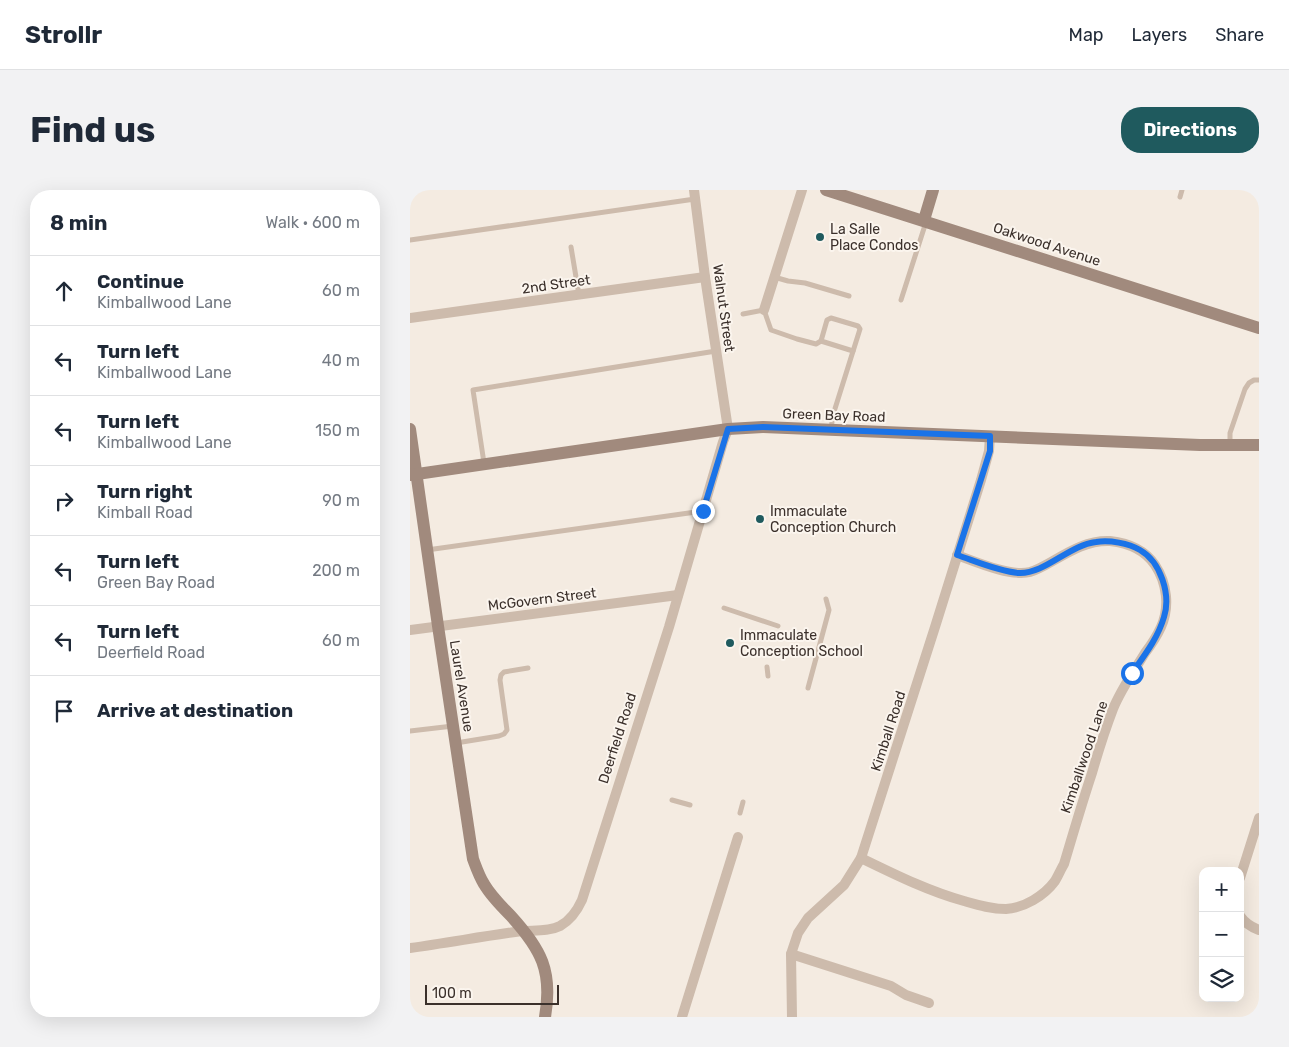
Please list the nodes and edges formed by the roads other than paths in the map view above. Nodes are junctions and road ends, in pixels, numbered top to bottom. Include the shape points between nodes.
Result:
1 (802, 190) edge
2 (826, 190) edge
3 (933, 190) edge
4 (1182, 190) edge
5 (695, 194) edge
6 (1180, 196) dead end
7 (925, 221) junction
8 (410, 240) edge
9 (571, 247) dead end
10 (705, 277) junction
11 (774, 277) junction
12 (579, 294) junction
13 (849, 296) dead end
14 (901, 300) dead end
15 (764, 310) junction
16 (743, 314) dead end
17 (410, 318) edge
18 (1259, 328) edge
19 (820, 341) junction
20 (716, 351) junction
21 (853, 351) junction
22 (1259, 380) edge
23 (728, 429) junction
24 (410, 430) edge
25 (831, 430) junction
26 (990, 436) junction
27 (1230, 445) junction
28 (1259, 445) edge
29 (484, 464) junction
30 (413, 474) edge
31 (703, 511) junction
32 (427, 550) junction
33 (957, 555) junction
34 (678, 595) junction
35 (826, 599) dead end
36 (724, 608) dead end
37 (438, 626) junction
38 (778, 626) dead end
39 (410, 630) edge
40 (767, 667) dead end
41 (528, 668) dead end
42 (768, 676) dead end
43 (808, 688) dead end
44 (453, 726) junction
45 (410, 732) edge
46 (456, 743) junction
47 (672, 800) dead end
48 (743, 802) dead end
49 (690, 805) dead end
50 (740, 813) dead end
51 (1259, 818) edge
52 (738, 837) dead end
53 (860, 858) junction
54 (1243, 867) edge
55 (1244, 921) edge
56 (1259, 930) edge
57 (524, 931) junction
58 (410, 948) edge
59 (791, 954) junction
60 (929, 1003) dead end
61 (545, 1017) edge
62 (682, 1017) edge
63 (792, 1017) edge

1 - 11 street
2 - 7 street, Oakwood Avenue
3 - 7 street
4 - 6 lane
5 - 8 lane
5 - 10 street, Walnut Street
7 - 14 lane
7 - 18 street, Oakwood Avenue
9 - 12 lane
10 - 12 street, 2nd Street
10 - 20 street, Walnut Street
11 - 13 lane
11 - 15 street
12 - 17 street, 2nd Street
15 - 16 lane
15 - 19 lane via 771,330 816,344
19 - 21 lane
19 - 21 lane via 827,320 831,318 858,326 860,329
20 - 23 street, Walnut Street
20 - 29 lane via 473,390
21 - 25 lane
22 - 27 lane via 1249,383 1245,389 1230,433
23 - 25 street, Green Bay Road
23 - 29 street, Green Bay Road
23 - 31 street, Deerfield Road
24 - 30 street, Laurel Avenue
25 - 26 street, Green Bay Road
26 - 27 street, Green Bay Road
26 - 33 street, Kimball Road via 990,451
27 - 28 street, Green Bay Road
29 - 30 street, Green Bay Road
30 - 32 street, Laurel Avenue
31 - 32 lane
31 - 34 street, Deerfield Road
32 - 37 street, Laurel Avenue
33 - 53 street, Kimball Road
33 - 53 street, Kimballwood Lane via 1019,573 1038,569 1086,544 1127,544 1141,550 1159,572 1166,600 1165,615 1114,708 1064,864 1044,893 1016,907 986,907 936,892
34 - 37 street, McGovern Street
34 - 57 street, Deerfield Road via 578,910 561,925
35 - 43 lane via 829,610
36 - 38 lane
37 - 39 street, McGovern Street
37 - 44 street, Laurel Avenue
40 - 42 lane
41 - 46 lane via 501,675 507,730 504,734
44 - 45 lane
44 - 46 street, Laurel Avenue
46 - 57 street, Laurel Avenue via 473,859 489,892
47 - 49 lane
48 - 50 lane
51 - 54 street
52 - 62 street
53 - 59 street, Kimball Road via 844,885 808,918 798,933
55 - 56 street
57 - 58 street, Deerfield Road
57 - 61 street via 535,946 545,970 548,1000
59 - 60 street via 891,986
59 - 63 street, Kimball Road

